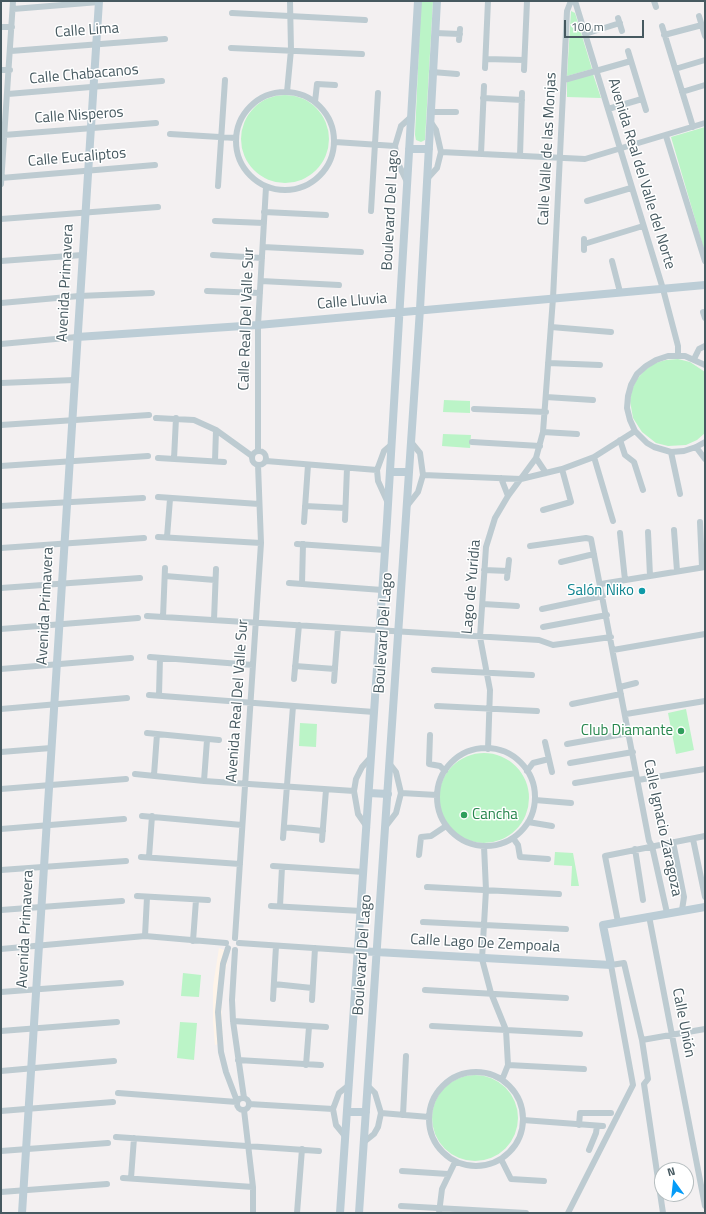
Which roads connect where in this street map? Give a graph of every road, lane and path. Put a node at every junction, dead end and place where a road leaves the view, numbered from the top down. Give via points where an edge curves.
1 (13, 1) edge
2 (99, 1) edge
3 (290, 1) edge
4 (418, 1) edge
5 (436, 1) edge
6 (488, 1) edge
7 (527, 1) edge
8 (571, 1) edge
9 (575, 1) edge
10 (13, 9) junction
11 (232, 13) dead end
12 (291, 16) junction
13 (699, 16) dead end
14 (365, 20) dead end
15 (702, 25) junction
16 (662, 26) dead end
17 (1, 27) edge
18 (12, 27) junction
19 (622, 31) dead end
20 (435, 33) junction
21 (460, 34) dead end
22 (585, 34) junction
23 (664, 35) junction
24 (705, 36) edge
25 (165, 39) dead end
26 (95, 43) junction
27 (231, 48) dead end
28 (291, 50) junction
29 (11, 51) junction
30 (628, 52) dead end
31 (362, 54) dead end
32 (486, 59) junction
33 (524, 60) junction
34 (705, 60) edge
35 (631, 61) junction
36 (486, 68) dead end
37 (675, 69) junction
38 (1, 70) edge
39 (10, 70) junction
40 (524, 70) dead end
41 (596, 71) junction
42 (432, 72) junction
43 (457, 74) dead end
44 (225, 80) dead end
45 (564, 80) junction
46 (162, 81) dead end
47 (335, 85) dead end
48 (705, 85) edge
49 (484, 86) dead end
50 (92, 87) junction
51 (287, 92) junction
52 (378, 92) dead end
53 (682, 92) junction
54 (522, 93) dead end
55 (8, 94) junction
56 (483, 98) junction
57 (642, 99) junction
58 (522, 100) junction
59 (315, 102) junction
60 (608, 109) junction
61 (646, 110) dead end
62 (430, 112) junction
63 (456, 112) dead end
64 (4, 114) edge
65 (410, 117) junction
66 (430, 121) junction
67 (705, 123) edge
68 (156, 124) dead end
69 (693, 127) junction
70 (89, 128) junction
71 (170, 134) dead end
72 (4, 135) junction
73 (666, 136) junction
74 (222, 137) junction
75 (236, 138) junction
76 (334, 142) junction
77 (376, 145) junction
78 (395, 146) junction
79 (409, 149) junction
80 (429, 150) junction
81 (620, 150) junction
82 (441, 152) junction
83 (481, 154) junction
84 (2, 155) edge
85 (520, 156) junction
86 (560, 158) junction
87 (155, 165) dead end
88 (87, 170) junction
89 (1, 178) edge
90 (427, 180) junction
91 (407, 182) junction
92 (1, 184) edge
93 (218, 186) dead end
94 (266, 187) junction
95 (631, 188) junction
96 (587, 201) dead end
97 (158, 207) dead end
98 (371, 211) dead end
99 (84, 212) junction
100 (264, 212) junction
101 (326, 215) dead end
102 (1, 219) edge
103 (214, 221) dead end
104 (264, 223) junction
105 (643, 226) junction
106 (584, 245) dead end
107 (263, 247) junction
108 (361, 252) dead end
109 (82, 255) junction
110 (213, 255) dead end
111 (262, 258) junction
112 (1, 261) edge
113 (611, 261) dead end
114 (705, 261) edge
115 (261, 281) junction
116 (339, 285) dead end
117 (705, 285) edge
118 (663, 288) junction
119 (207, 290) dead end
120 (152, 292) dead end
121 (620, 292) junction
122 (260, 293) junction
123 (79, 296) junction
124 (554, 298) junction
125 (1, 303) edge
126 (420, 309) junction
127 (399, 311) junction
128 (258, 324) junction
129 (551, 327) junction
130 (611, 332) dead end
131 (77, 337) junction
132 (1, 344) edge
133 (705, 346) edge
134 (678, 355) junction
135 (694, 359) junction
136 (548, 363) junction
137 (600, 365) dead end
138 (705, 365) edge
139 (74, 380) junction
140 (1, 383) edge
141 (546, 397) junction
142 (593, 400) dead end
143 (474, 408) dead end
144 (546, 412) junction
145 (176, 418) junction
146 (71, 421) junction
147 (1, 425) edge
148 (216, 430) junction
149 (635, 430) junction
150 (543, 432) junction
151 (577, 434) dead end
152 (620, 440) junction
153 (411, 442) junction
154 (472, 442) dead end
155 (705, 442) edge
156 (391, 445) junction
157 (540, 446) junction
158 (696, 447) junction
159 (258, 451) junction
160 (671, 452) junction
161 (148, 456) dead end
162 (252, 456) junction
163 (594, 457) junction
164 (158, 458) dead end
165 (536, 458) junction
166 (174, 459) junction
167 (705, 459) edge
168 (215, 461) junction
169 (266, 461) junction
170 (70, 462) junction
171 (224, 462) dead end
172 (258, 465) junction
173 (308, 465) junction
174 (1, 466) edge
175 (347, 468) junction
176 (562, 468) junction
177 (377, 470) junction
178 (390, 472) junction
179 (409, 472) junction
180 (546, 473) junction
181 (424, 474) junction
182 (500, 478) junction
183 (521, 479) junction
184 (643, 490) dead end
185 (680, 494) dead end
186 (508, 496) junction
187 (158, 497) dead end
188 (143, 498) dead end
189 (170, 499) junction
190 (67, 502) junction
191 (388, 503) junction
192 (259, 504) junction
193 (1, 506) edge
194 (305, 506) junction
195 (407, 506) junction
196 (345, 508) junction
197 (543, 510) dead end
198 (345, 520) dead end
199 (613, 521) dead end
200 (304, 522) dead end
201 (700, 522) dead end
202 (674, 530) dead end
203 (648, 532) dead end
204 (620, 533) dead end
205 (158, 537) dead end
206 (167, 537) junction
207 (144, 538) dead end
208 (63, 543) junction
209 (260, 543) junction
210 (530, 546) dead end
211 (1, 548) edge
212 (385, 550) junction
213 (594, 554) junction
214 (509, 560) dead end
215 (561, 562) dead end
216 (704, 567) edge
217 (165, 568) dead end
218 (216, 570) dead end
219 (484, 570) junction
220 (677, 571) junction
221 (165, 576) junction
222 (650, 576) junction
223 (140, 578) dead end
224 (215, 580) junction
225 (625, 580) junction
226 (61, 583) junction
227 (290, 583) dead end
228 (302, 584) junction
229 (601, 584) junction
230 (1, 588) edge
231 (382, 590) junction
232 (603, 596) junction
233 (483, 604) junction
234 (517, 606) dead end
235 (542, 609) dead end
236 (607, 615) junction
237 (147, 616) dead end
238 (163, 617) junction
239 (138, 618) dead end
240 (214, 620) junction
241 (255, 622) junction
242 (60, 623) junction
243 (299, 625) junction
244 (543, 627) dead end
245 (338, 628) junction
246 (1, 629) edge
247 (379, 631) junction
248 (398, 632) junction
249 (705, 634) edge
250 (480, 637) junction
251 (611, 637) junction
252 (613, 650) junction
253 (150, 657) dead end
254 (131, 658) dead end
255 (160, 658) junction
256 (58, 664) junction
257 (253, 664) junction
258 (295, 666) junction
259 (1, 669) edge
260 (335, 669) junction
261 (434, 670) dead end
262 (487, 672) junction
263 (532, 675) dead end
264 (294, 679) dead end
265 (334, 681) dead end
266 (636, 683) dead end
267 (620, 687) junction
268 (621, 694) junction
269 (149, 695) dead end
270 (159, 695) junction
271 (127, 698) dead end
272 (705, 701) edge
273 (250, 703) junction
274 (572, 704) dead end
275 (54, 705) junction
276 (294, 706) junction
277 (437, 706) dead end
278 (490, 708) junction
279 (1, 709) edge
280 (537, 711) dead end
281 (374, 712) junction
282 (626, 714) junction
283 (147, 733) dead end
284 (629, 733) junction
285 (157, 734) junction
286 (430, 735) dead end
287 (207, 740) junction
288 (219, 740) dead end
289 (545, 742) dead end
290 (567, 744) dead end
291 (51, 748) junction
292 (488, 749) junction
293 (1, 752) edge
294 (633, 752) junction
295 (371, 757) junction
296 (549, 758) junction
297 (389, 762) junction
298 (570, 763) dead end
299 (705, 769) edge
300 (445, 771) junction
301 (527, 771) junction
302 (552, 772) dead end
303 (636, 773) junction
304 (135, 774) dead end
305 (154, 776) junction
306 (126, 779) dead end
307 (638, 780) junction
308 (204, 781) junction
309 (575, 783) dead end
310 (246, 784) junction
311 (48, 785) junction
312 (287, 787) junction
313 (1, 789) edge
314 (326, 790) junction
315 (354, 791) junction
316 (369, 793) junction
317 (402, 793) junction
318 (388, 794) junction
319 (437, 795) junction
320 (535, 800) junction
321 (571, 803) dead end
322 (142, 816) dead end
323 (152, 816) junction
324 (124, 820) dead end
325 (528, 822) junction
326 (242, 825) junction
327 (45, 826) junction
328 (386, 826) junction
329 (446, 826) junction
330 (552, 826) dead end
331 (284, 827) junction
332 (367, 827) junction
333 (1, 829) edge
334 (323, 831) junction
335 (705, 836) edge
336 (283, 838) dead end
337 (512, 838) junction
338 (693, 839) junction
339 (322, 840) dead end
340 (673, 842) junction
341 (484, 846) junction
342 (652, 846) junction
343 (634, 850) junction
344 (419, 856) dead end
345 (141, 857) dead end
346 (149, 858) junction
347 (548, 859) dead end
348 (126, 861) dead end
349 (240, 864) junction
350 (273, 866) dead end
351 (43, 867) junction
352 (282, 867) junction
353 (1, 870) edge
354 (364, 872) junction
355 (427, 887) dead end
356 (486, 890) junction
357 (559, 894) dead end
358 (137, 896) dead end
359 (147, 897) junction
360 (705, 897) edge
361 (196, 900) junction
362 (208, 900) dead end
363 (643, 900) dead end
364 (122, 901) dead end
365 (271, 906) dead end
366 (280, 906) junction
367 (41, 907) junction
368 (705, 907) edge
369 (1, 910) edge
370 (682, 910) junction
371 (361, 911) junction
372 (667, 913) junction
373 (649, 916) junction
374 (423, 922) dead end
375 (618, 922) junction
376 (484, 925) junction
377 (566, 929) dead end
378 (145, 936) junction
379 (193, 941) junction
380 (237, 941) junction
381 (39, 945) junction
382 (227, 946) junction
383 (276, 946) junction
384 (1, 948) edge
385 (315, 948) junction
386 (235, 950) junction
387 (358, 951) junction
388 (377, 952) junction
389 (482, 959) junction
390 (611, 965) junction
391 (121, 983) dead end
392 (274, 984) junction
393 (312, 988) junction
394 (36, 989) junction
395 (425, 990) dead end
396 (1, 992) edge
397 (491, 993) junction
398 (566, 998) dead end
399 (273, 999) dead end
400 (312, 1000) dead end
401 (233, 1020) junction
402 (117, 1022) dead end
403 (432, 1026) dead end
404 (309, 1027) junction
405 (326, 1027) dead end
406 (34, 1029) junction
407 (506, 1030) junction
408 (705, 1030) edge
409 (1, 1031) edge
410 (580, 1034) dead end
411 (671, 1034) junction
412 (642, 1040) junction
413 (406, 1056) dead end
414 (238, 1060) junction
415 (114, 1061) dead end
416 (508, 1064) junction
417 (306, 1065) junction
418 (321, 1065) dead end
419 (31, 1068) junction
420 (584, 1069) dead end
421 (1, 1071) edge
422 (502, 1080) junction
423 (644, 1084) junction
424 (349, 1085) junction
425 (633, 1085) junction
426 (368, 1086) junction
427 (118, 1094) dead end
428 (244, 1098) junction
429 (237, 1101) junction
430 (113, 1102) dead end
431 (249, 1104) junction
432 (333, 1109) junction
433 (28, 1110) junction
434 (244, 1110) junction
435 (1, 1112) edge
436 (347, 1112) junction
437 (366, 1112) junction
438 (381, 1113) junction
439 (611, 1113) dead end
440 (403, 1115) junction
441 (429, 1117) junction
442 (523, 1120) junction
443 (579, 1125) junction
444 (345, 1136) junction
445 (116, 1137) dead end
446 (134, 1138) junction
447 (364, 1142) junction
448 (108, 1143) dead end
449 (248, 1146) junction
450 (26, 1149) junction
451 (302, 1150) junction
452 (589, 1150) dead end
453 (1, 1151) edge
454 (319, 1151) dead end
455 (501, 1160) junction
456 (455, 1162) junction
457 (402, 1171) dead end
458 (448, 1174) junction
459 (123, 1178) dead end
460 (131, 1178) junction
461 (544, 1181) dead end
462 (107, 1184) dead end
463 (253, 1187) junction
464 (23, 1190) junction
465 (1, 1192) edge
466 (402, 1206) dead end
467 (705, 1206) edge
468 (439, 1211) edge
469 (22, 1213) edge
470 (254, 1213) edge
471 (297, 1213) edge
472 (340, 1213) edge
473 (359, 1213) edge
474 (526, 1213) edge
475 (568, 1213) edge
476 (663, 1213) edge

1 - 10 street
2 - 10 street
2 - 26 street, Avenida Primavera
3 - 12 street
4 - 65 street, Boulevard Del Lago
5 - 20 street, Boulevard Del Lago
6 - 32 street
7 - 33 street
8 - 45 street, Calle Valle de las Monjas via 567,11
9 - 22 street, Avenida Real del Valle del Norte
10 - 18 street
11 - 12 street
12 - 14 street
12 - 28 street
13 - 15 street
15 - 23 street
15 - 24 street
16 - 23 street
17 - 18 street
18 - 29 street
19 - 22 street via 619,20
20 - 21 street
20 - 42 street, Boulevard Del Lago
22 - 41 street, Avenida Real del Valle del Norte
23 - 37 street
25 - 26 street, Calle Lima
26 - 29 street, Calle Lima
26 - 50 street, Avenida Primavera
27 - 28 street
28 - 31 street
28 - 51 street
29 - 39 street
30 - 35 street
32 - 33 street
32 - 36 street
33 - 40 street
34 - 37 street
35 - 41 street
35 - 57 street
37 - 53 street
38 - 39 street
39 - 55 street
41 - 45 street
41 - 60 street, Avenida Real del Valle del Norte
42 - 43 street
42 - 62 street, Boulevard Del Lago
44 - 74 street
45 - 86 street, Calle Valle de las Monjas
46 - 50 street, Calle Chabacanos
47 - 59 street via 317,84
48 - 53 street
49 - 56 street
50 - 55 street, Calle Chabacanos
50 - 70 street, Avenida Primavera
51 - 59 street via 302,95
51 - 75 street via 269,96 252,105 244,114
52 - 77 street
53 - 69 street
54 - 58 street
55 - 64 street
56 - 58 street
56 - 83 street
57 - 60 street
57 - 61 street
58 - 85 street
59 - 76 street via 326,113 332,127
60 - 81 street, Avenida Real del Valle del Norte
62 - 63 street
62 - 66 street, Boulevard Del Lago
64 - 72 street
65 - 78 street via 401,126
65 - 79 street, Boulevard Del Lago
66 - 80 street, Boulevard Del Lago
66 - 82 street via 436,130
67 - 69 street
68 - 70 street, Calle Nisperos
69 - 73 street
70 - 72 street, Calle Nisperos
70 - 88 street, Avenida Primavera
71 - 74 street
72 - 84 street
73 - 81 street
73 - 114 street
74 - 75 street
74 - 93 street
75 - 94 street via 243,167 257,182
76 - 77 street
76 - 94 street via 333,154 328,165 312,182 302,188 290,190
77 - 78 street
77 - 98 street
78 - 91 street via 396,161
79 - 80 street
79 - 91 street, Boulevard Del Lago
80 - 90 street, Boulevard Del Lago
81 - 86 street via 585,159
81 - 95 street, Avenida Real del Valle del Norte
82 - 83 street
82 - 90 street via 437,168
83 - 85 street
84 - 89 street
85 - 86 street
86 - 124 street, Calle Valle de las Monjas
87 - 88 street, Calle Eucaliptos
88 - 89 street, Calle Eucaliptos
88 - 99 street, Avenida Primavera
89 - 92 street
90 - 126 street, Boulevard Del Lago
91 - 127 street, Boulevard Del Lago
94 - 100 street, Calle Real Del Valle Sur
95 - 96 street
95 - 105 street, Avenida Real del Valle del Norte
97 - 99 street
99 - 102 street
99 - 109 street, Avenida Primavera
100 - 101 street
100 - 104 street, Calle Real Del Valle Sur
103 - 104 street
104 - 107 street, Calle Real Del Valle Sur
105 - 106 street
105 - 118 street, Avenida Real del Valle del Norte
107 - 108 street
107 - 111 street, Calle Real Del Valle Sur
109 - 112 street
109 - 123 street, Avenida Primavera
110 - 111 street
111 - 115 street, Calle Real Del Valle Sur
113 - 121 street
115 - 116 street
115 - 122 street, Calle Real Del Valle Sur
117 - 118 street, Calle Lluvia
118 - 121 street, Calle Lluvia
118 - 134 street, Avenida Real del Valle del Norte
119 - 122 street
120 - 123 street
121 - 124 street, Calle Lluvia
122 - 128 street, Calle Real Del Valle Sur
123 - 125 street
123 - 131 street, Avenida Primavera
124 - 126 street, Calle Lluvia
124 - 129 street, Lago de Yuridia
126 - 127 street, Calle Lluvia
126 - 153 street, Boulevard Del Lago
127 - 128 street, Calle Lluvia
127 - 156 street, Boulevard Del Lago
128 - 131 street, Calle Lluvia
128 - 159 street, Calle Real Del Valle Sur
129 - 130 street
129 - 136 street, Lago de Yuridia
131 - 132 street, Calle Lluvia
131 - 139 street, Avenida Primavera
133 - 135 street via 699,349
134 - 135 street
134 - 149 street via 656,360 637,374 631,385 627,408
135 - 138 street
136 - 137 street
136 - 141 street, Lago de Yuridia
139 - 140 street
139 - 146 street, Avenida Primavera
141 - 142 street
141 - 144 street, Lago de Yuridia
143 - 144 street
144 - 150 street, Lago de Yuridia
145 - 146 street via 152,416
145 - 148 street via 194,420
145 - 166 street
146 - 147 street
146 - 170 street, Avenida Primavera
148 - 162 street
148 - 168 street
149 - 152 street
149 - 160 street via 651,445
150 - 151 street
150 - 157 street, Lago de Yuridia
152 - 163 street
152 - 184 street via 625,455 634,462
153 - 179 street, Boulevard Del Lago
153 - 181 street via 420,453
154 - 157 street
155 - 158 street
156 - 177 street via 384,451
156 - 178 street, Boulevard Del Lago
157 - 165 street, Lago de Yuridia
158 - 160 street
158 - 167 street
159 - 162 street
159 - 169 street via 264,454
160 - 185 street
161 - 170 street
162 - 172 street via 253,462
163 - 176 street
163 - 199 street
164 - 166 street
165 - 180 street
165 - 183 street, Lago de Yuridia
166 - 168 street
168 - 171 street
169 - 172 street
169 - 173 street
170 - 174 street
170 - 190 street, Avenida Primavera
172 - 192 street, Avenida Real Del Valle Sur
173 - 175 street
173 - 194 street
175 - 177 street
175 - 196 street
176 - 180 street
176 - 197 street via 572,500
177 - 191 street, Boulevard Del Lago via 378,481
178 - 179 street
178 - 191 street, Boulevard Del Lago
179 - 195 street, Boulevard Del Lago
180 - 183 street
181 - 182 street
181 - 195 street via 418,492
182 - 183 street
182 - 186 street
183 - 186 street, Lago de Yuridia
186 - 219 street, Lago de Yuridia via 490,532
187 - 189 street
188 - 190 street
189 - 192 street
189 - 206 street
190 - 193 street
190 - 208 street, Avenida Primavera
191 - 212 street, Boulevard Del Lago
192 - 209 street, Avenida Real Del Valle Sur
194 - 196 street
194 - 200 street
195 - 248 street, Boulevard Del Lago
196 - 198 street
201 - 216 street
202 - 220 street
203 - 222 street
204 - 225 street
205 - 206 street
206 - 209 street
207 - 208 street
208 - 211 street
208 - 226 street, Avenida Primavera
209 - 241 street, Avenida Real Del Valle Sur
210 - 213 street, Calle Ignacio Zaragoza via 589,538
212 - 228 street via 300,544
212 - 231 street, Boulevard Del Lago
213 - 215 street
213 - 229 street, Calle Ignacio Zaragoza
214 - 219 street via 508,574
216 - 220 street
217 - 221 street
218 - 224 street
219 - 233 street, Lago de Yuridia
220 - 222 street
221 - 224 street
221 - 238 street
222 - 225 street
223 - 226 street
224 - 240 street
225 - 229 street
226 - 230 street
226 - 242 street, Avenida Primavera
227 - 228 street
228 - 231 street
229 - 232 street, Calle Ignacio Zaragoza
231 - 247 street, Boulevard Del Lago
232 - 235 street
232 - 236 street, Calle Ignacio Zaragoza
233 - 234 street
233 - 250 street, Lago de Yuridia
236 - 244 street
236 - 251 street, Calle Ignacio Zaragoza
237 - 238 street
238 - 240 street
239 - 242 street
240 - 241 street
241 - 243 street
241 - 257 street, Avenida Real Del Valle Sur
242 - 246 street
242 - 256 street, Avenida Primavera
243 - 245 street
243 - 258 street
245 - 247 street
245 - 260 street
247 - 248 street
247 - 281 street, Boulevard Del Lago
248 - 250 street
248 - 297 street, Boulevard Del Lago
249 - 252 street
250 - 251 street via 539,640 553,645
250 - 262 street, Lago de Yuridia
251 - 252 street, Calle Ignacio Zaragoza
252 - 267 street, Calle Ignacio Zaragoza
253 - 255 street
254 - 256 street
255 - 257 street
255 - 270 street
256 - 259 street
256 - 275 street, Avenida Primavera
257 - 273 street, Avenida Real Del Valle Sur
258 - 260 street
258 - 264 street
260 - 265 street
261 - 262 street
262 - 263 street
262 - 278 street, Lago de Yuridia
266 - 267 street
267 - 268 street, Calle Ignacio Zaragoza
268 - 274 street
268 - 282 street, Calle Ignacio Zaragoza
269 - 270 street
270 - 273 street
271 - 275 street
272 - 282 street
273 - 276 street
273 - 310 street, Avenida Real Del Valle Sur
275 - 279 street
275 - 291 street, Avenida Primavera
276 - 281 street
276 - 312 street
277 - 278 street
278 - 280 street
278 - 292 street, Lago de Yuridia
281 - 295 street, Boulevard Del Lago
282 - 284 street, Calle Ignacio Zaragoza
283 - 285 street
284 - 290 street
284 - 294 street, Calle Ignacio Zaragoza
285 - 287 street
285 - 305 street
286 - 300 street via 429,764 440,766
287 - 288 street
287 - 308 street
289 - 296 street
291 - 293 street
291 - 311 street, Avenida Primavera
292 - 300 street via 473,751 459,757
292 - 301 street via 510,755
294 - 298 street
294 - 303 street, Calle Ignacio Zaragoza
295 - 315 street via 362,767
295 - 316 street, Boulevard Del Lago
296 - 301 street via 533,763
296 - 302 street
297 - 317 street via 396,772
297 - 318 street, Boulevard Del Lago
299 - 307 street
300 - 319 street
301 - 320 street via 533,785
303 - 307 street, Calle Ignacio Zaragoza
303 - 309 street
304 - 305 street
305 - 308 street
306 - 311 street
307 - 342 street, Calle Ignacio Zaragoza
308 - 310 street
310 - 312 street
310 - 326 street, Avenida Real Del Valle Sur
311 - 313 street
311 - 327 street, Avenida Primavera
312 - 314 street
312 - 331 street
314 - 315 street
314 - 334 street
315 - 332 street via 358,814
316 - 318 street
316 - 332 street, Boulevard Del Lago
317 - 319 street
317 - 328 street, Boulevard Del Lago via 396,813
318 - 328 street, Boulevard Del Lago
319 - 329 street via 439,811
320 - 321 street
320 - 325 street
322 - 323 street
323 - 326 street
323 - 346 street
324 - 327 street
325 - 330 street
325 - 337 street
326 - 349 street, Avenida Real Del Valle Sur
327 - 333 street
327 - 351 street, Avenida Primavera
328 - 388 street, Boulevard Del Lago
329 - 341 street via 463,840
329 - 344 street via 431,836 421,837
331 - 334 street
331 - 336 street
332 - 354 street, Boulevard Del Lago
334 - 339 street
335 - 338 street
337 - 341 street via 499,844
337 - 347 street via 518,845 520,857
338 - 340 street
338 - 360 street
340 - 342 street
340 - 370 street via 684,897
341 - 356 street
342 - 343 street
342 - 372 street, Calle Ignacio Zaragoza
343 - 363 street
343 - 375 street via 605,856
345 - 346 street
346 - 349 street
348 - 351 street
349 - 380 street, Avenida Real Del Valle Sur
350 - 352 street
351 - 353 street
351 - 367 street, Avenida Primavera
352 - 354 street
352 - 366 street
354 - 371 street, Boulevard Del Lago
355 - 356 street
356 - 357 street
356 - 376 street
358 - 359 street
359 - 361 street
359 - 378 street
361 - 362 street
361 - 379 street
364 - 367 street
365 - 366 street
366 - 371 street
367 - 369 street
367 - 381 street, Avenida Primavera
368 - 370 street
370 - 372 street
371 - 387 street, Boulevard Del Lago
372 - 373 street
373 - 375 street
373 - 411 street, Calle Unión
374 - 376 street
375 - 390 street via 602,925
376 - 377 street
376 - 389 street
378 - 379 street
378 - 381 street
379 - 382 street
380 - 382 street via 228,940
380 - 383 street
380 - 386 street
381 - 384 street
381 - 394 street, Avenida Primavera
382 - 386 street
382 - 429 street via 218,1018 221,1052
383 - 385 street
383 - 392 street
385 - 387 street
385 - 393 street
386 - 401 street
387 - 388 street, Calle Lago De Zempoala
387 - 424 street, Boulevard Del Lago
388 - 389 street, Calle Lago De Zempoala
388 - 426 street, Boulevard Del Lago
389 - 390 street, Calle Lago De Zempoala
389 - 397 street
390 - 412 street via 624,963
390 - 425 street
391 - 394 street
392 - 393 street
392 - 399 street
393 - 400 street
394 - 396 street
394 - 406 street, Avenida Primavera
395 - 397 street
397 - 398 street
397 - 407 street
401 - 404 street
401 - 414 street
402 - 406 street
403 - 407 street
404 - 405 street
404 - 417 street
406 - 409 street
406 - 419 street, Avenida Primavera
407 - 410 street
407 - 416 street
408 - 411 street
411 - 412 street
411 - 467 street, Calle Unión
412 - 423 street via 648,1079
413 - 440 street
414 - 417 street
414 - 428 street
415 - 419 street
416 - 420 street
416 - 422 street
417 - 418 street
419 - 421 street
419 - 433 street, Avenida Primavera
422 - 441 street via 479,1072 466,1073 455,1078 444,1084 436,1094
422 - 442 street via 520,1101
423 - 425 street
423 - 476 street
424 - 432 street via 339,1093
424 - 436 street, Boulevard Del Lago
425 - 475 street
426 - 437 street, Boulevard Del Lago
426 - 438 street via 375,1094
427 - 429 street
428 - 429 street
428 - 431 street
429 - 434 street via 239,1109
430 - 433 street
431 - 432 street
431 - 434 street
432 - 444 street via 336,1125
433 - 435 street
433 - 450 street, Avenida Primavera
434 - 449 street
436 - 437 street
436 - 444 street, Boulevard Del Lago
437 - 447 street, Boulevard Del Lago
438 - 440 street
438 - 447 street via 374,1134
439 - 443 street via 580,1114
440 - 441 street
441 - 456 street via 433,1138 442,1152
442 - 443 street
442 - 455 street via 515,1146
443 - 452 street via 600,1126
444 - 472 street, Boulevard Del Lago
445 - 446 street
446 - 449 street
446 - 460 street
447 - 473 street, Boulevard Del Lago
448 - 450 street
449 - 451 street
449 - 463 street
450 - 453 street
450 - 464 street, Avenida Primavera
451 - 454 street
451 - 471 street
455 - 456 street via 478,1166
455 - 461 street via 511,1178
456 - 458 street
457 - 458 street
458 - 468 street via 442,1189
459 - 460 street
460 - 463 street
462 - 464 street
463 - 470 street
464 - 465 street
464 - 469 street, Avenida Primavera
466 - 468 street
468 - 474 street

